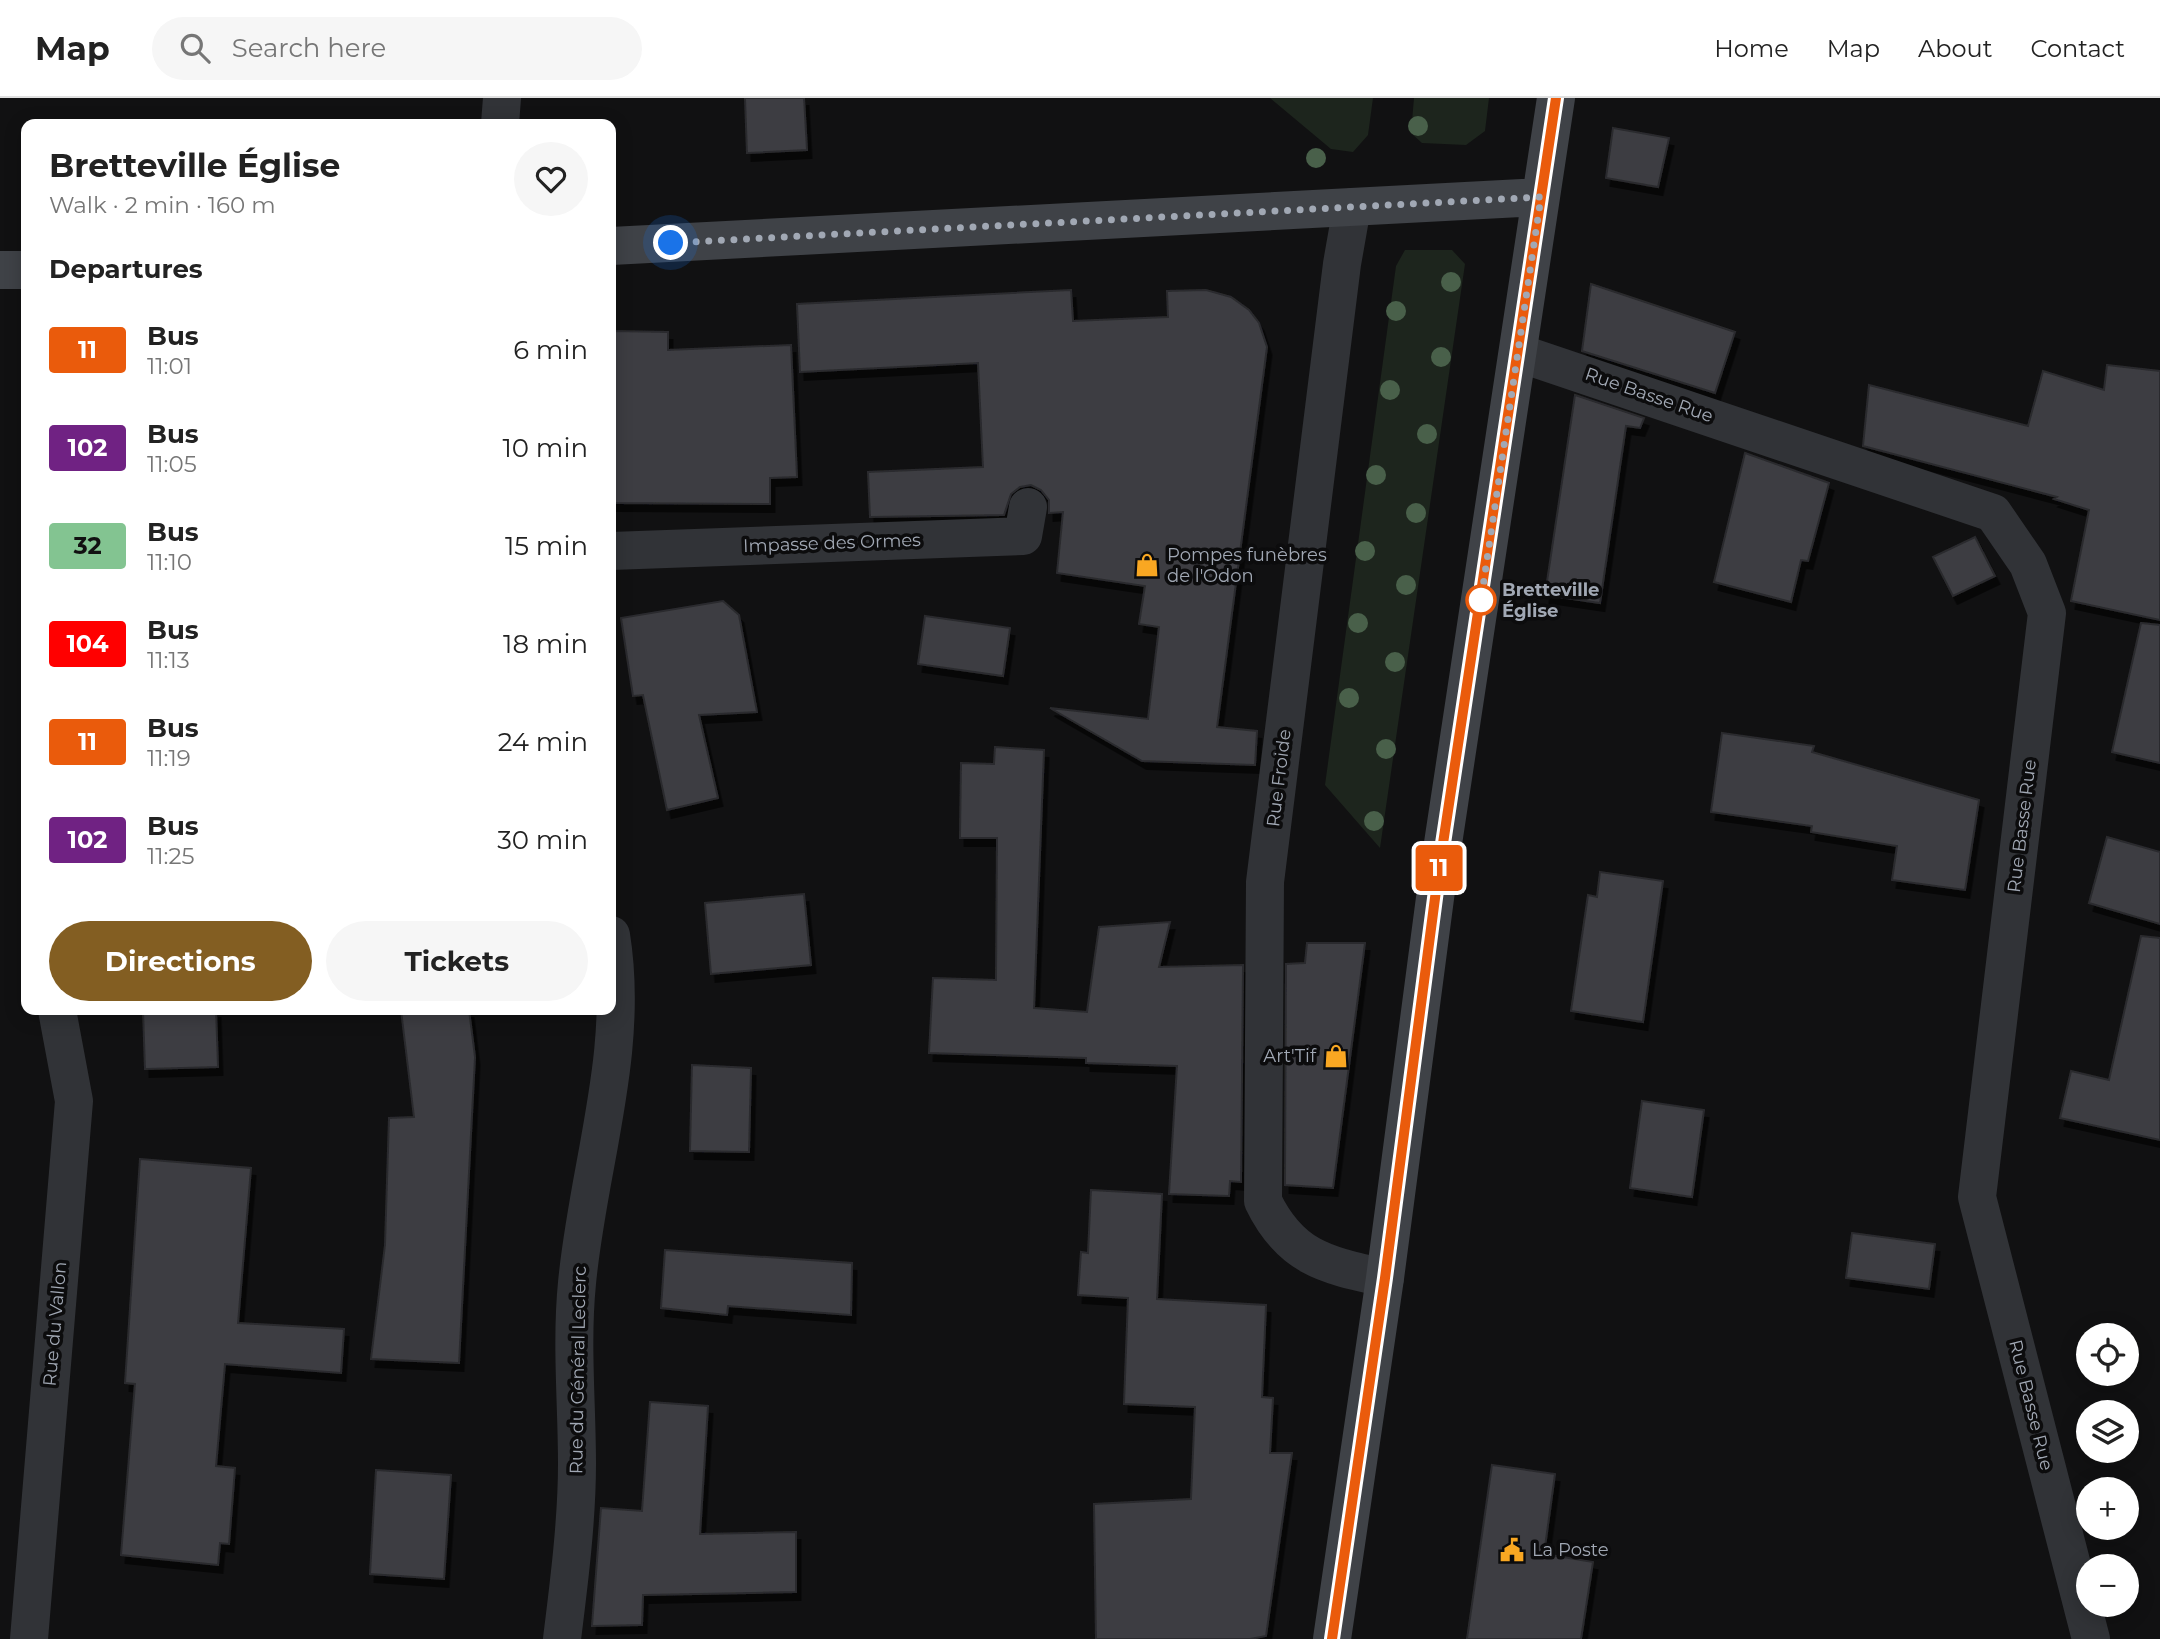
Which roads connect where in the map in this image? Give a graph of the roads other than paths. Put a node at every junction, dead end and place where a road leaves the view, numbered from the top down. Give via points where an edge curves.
1 (502, 98) edge
2 (1556, 98) edge
3 (500, 119) edge
4 (1541, 197) junction
5 (1352, 207) junction
6 (616, 246) edge
7 (0, 270) edge
8 (21, 270) edge
9 (1519, 353) junction
10 (1028, 507) dead end
11 (616, 551) edge
12 (616, 1000) edge
13 (58, 1015) edge
14 (1385, 1278) junction
15 (29, 1639) edge
16 (562, 1639) edge
17 (1332, 1639) edge
18 (2091, 1639) edge

1 - 3 street
2 - 4 main road
4 - 5 main road
4 - 9 main road
5 - 6 main road
5 - 14 street, Rue Froide via 1265,882 1264,1201 1277,1229 1301,1250 1336,1267
7 - 8 main road
9 - 14 main road via 1437,883
9 - 18 street, Rue Basse Rue via 1993,513 2028,565 2047,613 1977,1197
10 - 11 street, Impasse des Ormes via 1023,536
12 - 16 street, Rue du Général Leclerc via 611,1085 577,1284 577,1468
13 - 15 street, Rue du Vallon via 74,1101
14 - 17 main road

